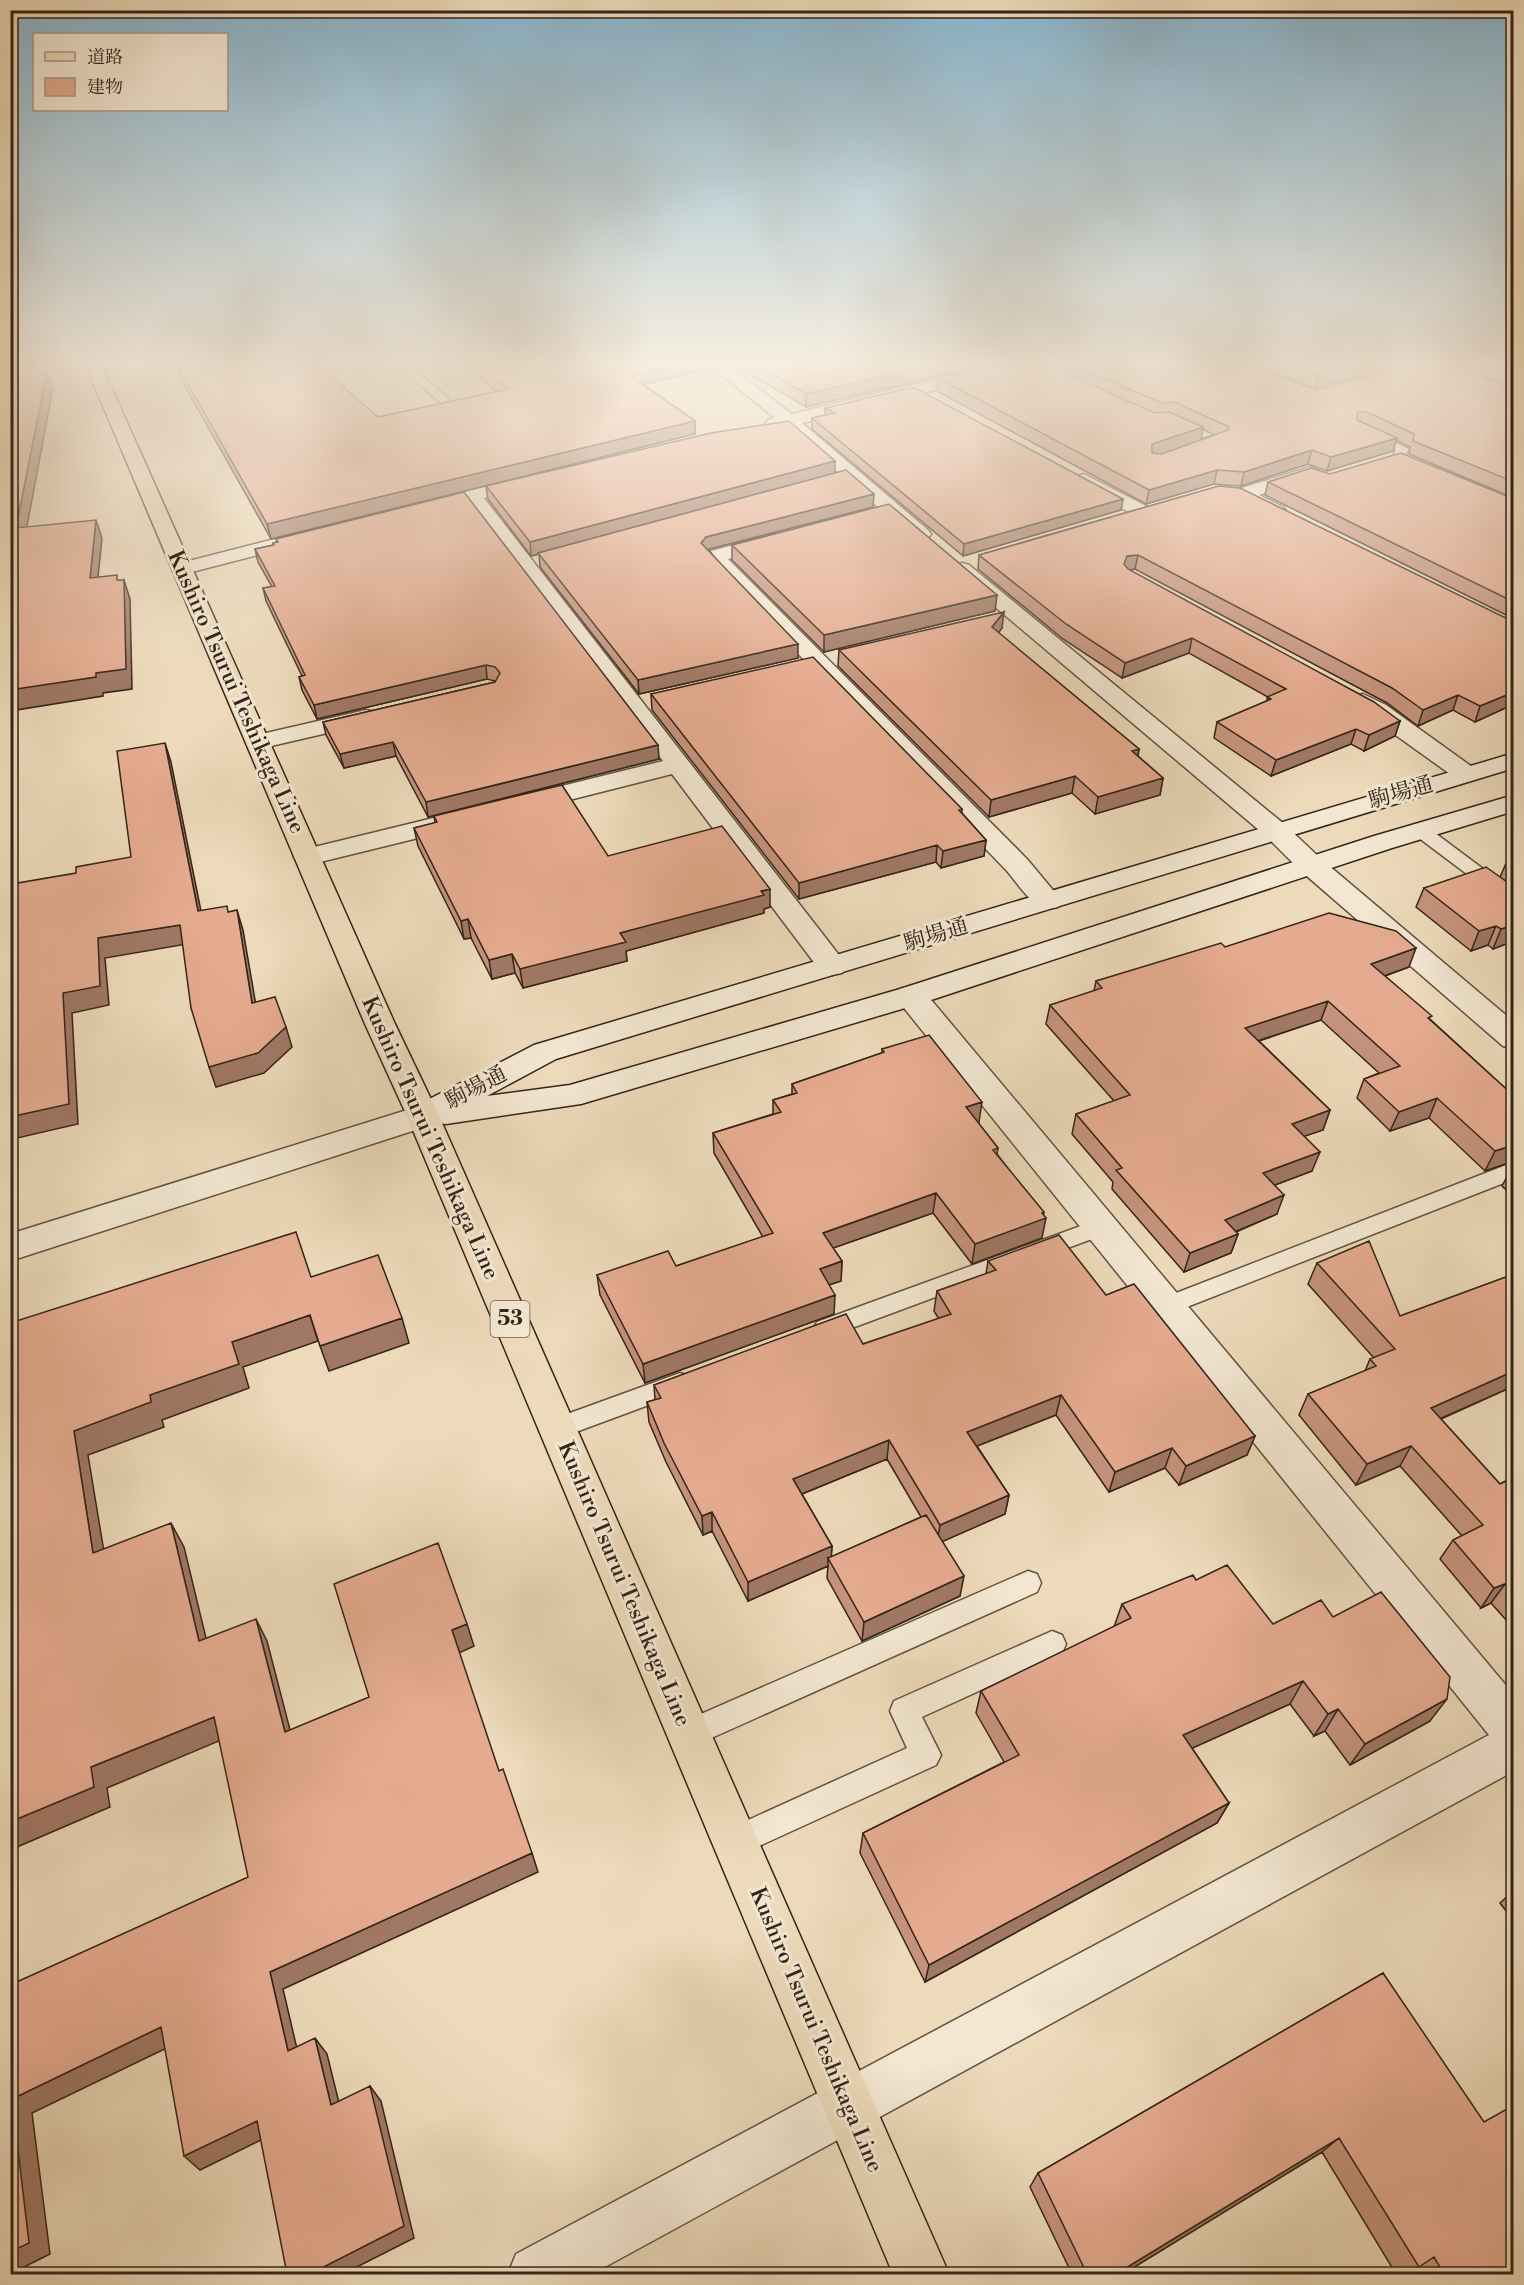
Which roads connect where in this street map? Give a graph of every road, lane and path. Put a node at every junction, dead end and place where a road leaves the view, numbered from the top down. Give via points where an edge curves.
1 (142, 473) edge
2 (842, 473) edge
3 (1070, 473) edge
4 (1307, 473) edge
5 (1310, 473) edge
6 (551, 476) edge
7 (1326, 480) edge
8 (472, 495) junction
9 (1163, 506) edge
10 (403, 512) edge
11 (1143, 512) junction
12 (1121, 518) edge
13 (1295, 521) edge
14 (311, 536) edge
15 (792, 536) edge
16 (184, 568) junction
17 (828, 658) junction
18 (794, 666) edge
19 (1348, 693) edge
20 (384, 712) edge
21 (258, 742) junction
22 (1514, 760) edge
23 (679, 765) junction
24 (1466, 774) junction
25 (1514, 803) edge
26 (1275, 830) junction
27 (1421, 831) junction
28 (308, 857) junction
29 (1311, 865) junction
30 (1048, 901) junction
31 (1514, 901) edge
32 (832, 966) junction
33 (911, 996) junction
34 (1514, 1039) edge
35 (423, 1116) junction
36 (1514, 1170) edge
37 (1100, 1227) junction
38 (10, 1248) edge
39 (1166, 1306) junction
40 (801, 1338) edge
41 (701, 1375) edge
42 (557, 1428) junction
43 (1028, 1583) dead end
44 (1052, 1644) dead end
45 (1514, 1730) edge
46 (688, 1734) junction
47 (1514, 1746) edge
48 (735, 1842) junction
49 (849, 2107) junction
50 (536, 2274) edge
51 (921, 2274) edge

1 - 16 main road, Kushiro Tsurui Teshikaga Line / 53
2 - 26 street via 881,513 969,563 1006,617
3 - 11 street
4 - 13 street via 1233,493
5 - 7 street
6 - 8 street
8 - 10 street
8 - 23 street via 644,702
9 - 11 street
11 - 12 street
14 - 16 street
15 - 17 street via 714,556
16 - 21 main road, Kushiro Tsurui Teshikaga Line / 53
17 - 18 street
17 - 30 street
19 - 24 street
20 - 21 street
21 - 28 main road, Kushiro Tsurui Teshikaga Line / 53
22 - 24 street, 駒場通
23 - 28 street
23 - 32 street
24 - 26 street, 駒場通
25 - 27 street, 駒場通
26 - 29 street
26 - 30 street, 駒場通
27 - 29 street, 駒場通
27 - 31 lane
28 - 35 main road, Kushiro Tsurui Teshikaga Line / 53
29 - 33 street, 駒場通
29 - 34 street
30 - 32 street, 駒場通
32 - 35 street, 駒場通 via 545,1052
33 - 35 street, 駒場通 via 570,1096
33 - 37 street
35 - 38 street
35 - 42 main road, Kushiro Tsurui Teshikaga Line / 53
36 - 39 lane
37 - 39 street
37 - 40 lane
39 - 45 street
41 - 42 lane
42 - 46 main road, Kushiro Tsurui Teshikaga Line / 53
43 - 46 lane
44 - 48 lane via 904,1711 926,1755
46 - 48 main road, Kushiro Tsurui Teshikaga Line / 53
47 - 49 street
48 - 49 main road, Kushiro Tsurui Teshikaga Line / 53
49 - 50 street
49 - 51 main road, Kushiro Tsurui Teshikaga Line / 53

